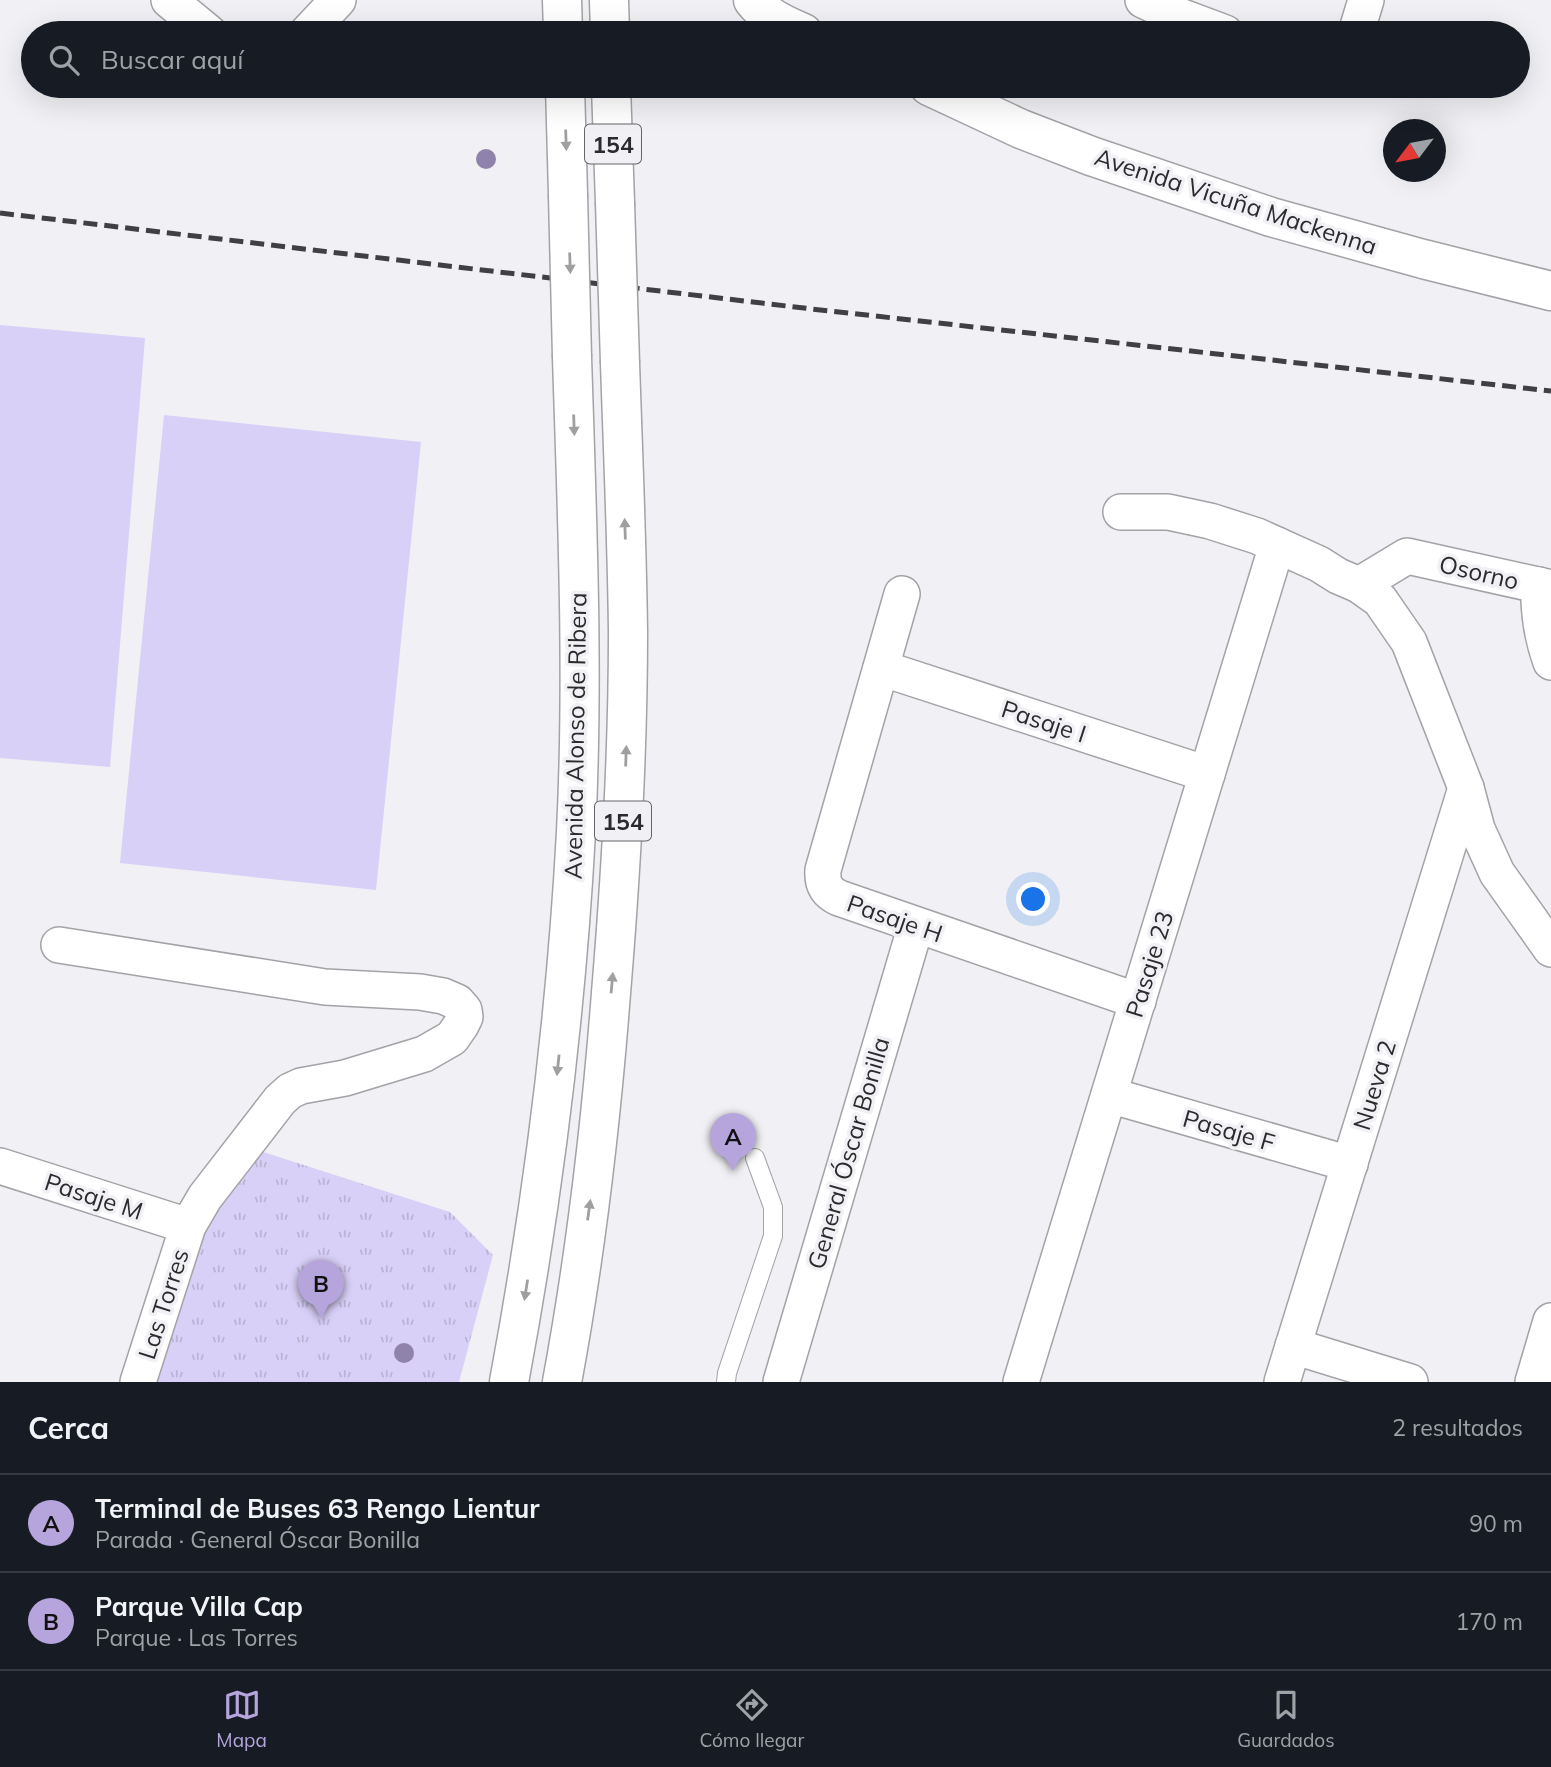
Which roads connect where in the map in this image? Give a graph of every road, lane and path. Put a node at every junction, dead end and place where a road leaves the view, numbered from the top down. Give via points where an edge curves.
1 (169, 0) edge
2 (338, 0) edge
3 (562, 0) edge
4 (609, 0) edge
5 (1143, 0) edge
6 (1366, 0) edge
7 (755, 3) edge
8 (194, 21) edge
9 (318, 21) edge
10 (563, 21) edge
11 (610, 21) edge
12 (776, 21) edge
13 (1193, 21) edge
14 (1360, 21) edge
15 (565, 98) edge
16 (611, 98) edge
17 (955, 98) edge
18 (1551, 291) edge
19 (1121, 512) dead end
20 (1277, 545) junction
21 (1359, 585) junction
22 (1545, 587) edge
23 (902, 594) dead end
24 (1551, 662) edge
25 (881, 668) junction
26 (1207, 774) junction
27 (1466, 788) junction
28 (916, 925) junction
29 (59, 945) dead end
30 (1551, 949) edge
31 (1138, 1001) junction
32 (1109, 1095) junction
33 (755, 1158) dead end
34 (1350, 1164) junction
35 (0, 1166) edge
36 (188, 1226) junction
37 (1551, 1321) edge
38 (1293, 1346) junction
39 (138, 1382) edge
40 (509, 1382) edge
41 (562, 1382) edge
42 (726, 1382) edge
43 (781, 1382) edge
44 (1021, 1382) edge
45 (1282, 1382) edge
46 (1410, 1382) edge
47 (1533, 1382) edge

1 - 8 street
2 - 9 street
3 - 10 main road
4 - 11 main road
5 - 13 street
6 - 14 street
7 - 12 main road
15 -> 40 main road, Avenida Alonso de Ribera / 154, bridge via 580,635 576,816 558,1066
41 -> 16 main road, Avenida Alonso de Ribera / 154, bridge via 596,1152 624,815 628,632
17 - 18 main road, Avenida Vicuña Mackenna via 1091,156 1271,217
19 - 20 street via 1168,512 1210,521
20 - 21 street
20 - 26 street, Pasaje 23
21 - 22 street, Osorno via 1407,556
21 - 27 street via 1380,600 1409,642
22 - 24 street via 1541,625
23 - 25 street, Pasaje H
25 - 26 street, Pasaje I
25 - 28 street, Pasaje H via 823,879 831,895
26 - 31 street, Pasaje 23
27 - 30 street via 1477,829 1497,873
27 - 34 street, Nueva 2
28 - 31 street, Pasaje H
28 - 43 street, General Óscar Bonilla
29 - 36 street, Las Torres via 325,988 420,992 443,996 464,1010 465,1017 452,1038 424,1054 290,1091 205,1197
31 - 32 street, Pasaje 23
32 - 34 street, Pasaje F
32 - 44 street, Pasaje 23
33 - 42 lane via 773,1207 773,1236
34 - 38 street, Nueva 2
35 - 36 street, Pasaje M
36 - 39 street, Las Torres
37 - 47 street
38 - 45 street, Nueva 2
38 - 46 street

